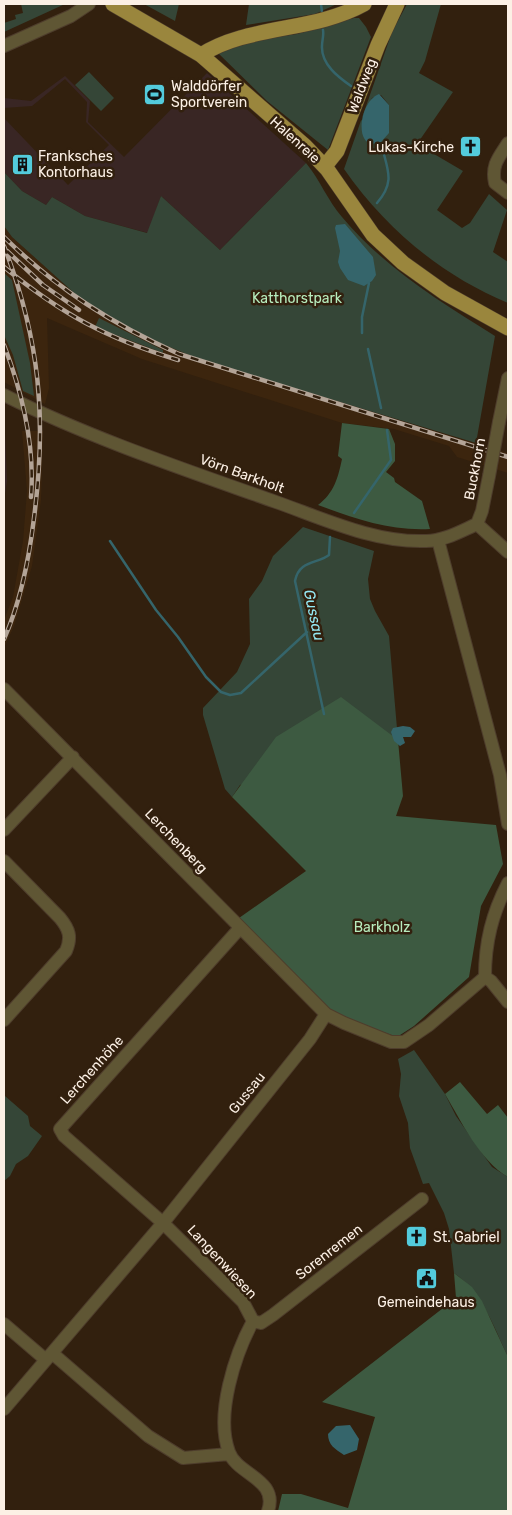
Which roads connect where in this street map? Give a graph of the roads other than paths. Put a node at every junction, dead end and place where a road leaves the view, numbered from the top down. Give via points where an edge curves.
1 (74, 4) edge
2 (89, 4) edge
3 (113, 4) edge
4 (397, 4) edge
5 (362, 5) edge
6 (59, 22) junction
7 (4, 46) edge
8 (201, 55) junction
9 (508, 143) edge
10 (325, 166) junction
11 (508, 193) edge
12 (508, 328) edge
13 (508, 378) edge
14 (4, 395) edge
15 (476, 524) junction
16 (438, 540) junction
17 (508, 552) edge
18 (4, 689) edge
19 (73, 757) junction
20 (508, 824) edge
21 (4, 830) edge
22 (4, 861) edge
23 (508, 883) edge
24 (240, 928) junction
25 (485, 977) junction
26 (508, 1002) edge
27 (326, 1014) junction
28 (4, 1020) edge
29 (422, 1199) dead end
30 (164, 1223) junction
31 (253, 1321) junction
32 (4, 1324) edge
33 (49, 1356) junction
34 (4, 1409) edge
35 (229, 1454) junction
36 (268, 1511) edge

1 - 6 street
2 - 6 street
3 - 8 main road, Halenreie
4 - 10 main road, Waldweg via 337,150
5 - 8 main road via 341,16 239,40
6 - 7 street
8 - 10 main road, Halenreie
9 - 11 street via 493,169 495,183
10 - 12 main road, Halenreie via 362,220 392,253 433,285
13 - 15 street, Buckhorn, bridge via 482,511
14 - 16 street, Vörn Barkholt via 50,417 149,455 352,528 398,540
15 - 16 street, Vörn Barkholt
15 - 17 street
16 - 20 street via 500,775
18 - 19 street, Lerchenberg
19 - 21 street
19 - 24 street, Lerchenberg
22 - 28 street via 60,918 67,927 70,942 66,951
23 - 25 street via 488,928
24 - 27 street, Lerchenberg
24 - 30 street, Lerchenhöhe via 60,1129 64,1136
25 - 26 street
25 - 27 street via 436,1020 404,1042 391,1042
27 - 30 street, Gussau via 310,1039
29 - 31 street, Sorenremen via 273,1315 261,1323
30 - 31 street, Langenwiesen via 243,1302
30 - 33 street, Gussau
31 - 35 street, Langenwiesen via 243,1339 227,1400 224,1425
32 - 33 street
33 - 34 street, Gussau
33 - 35 street via 148,1436 183,1458
35 - 36 street via 269,1491 271,1504

